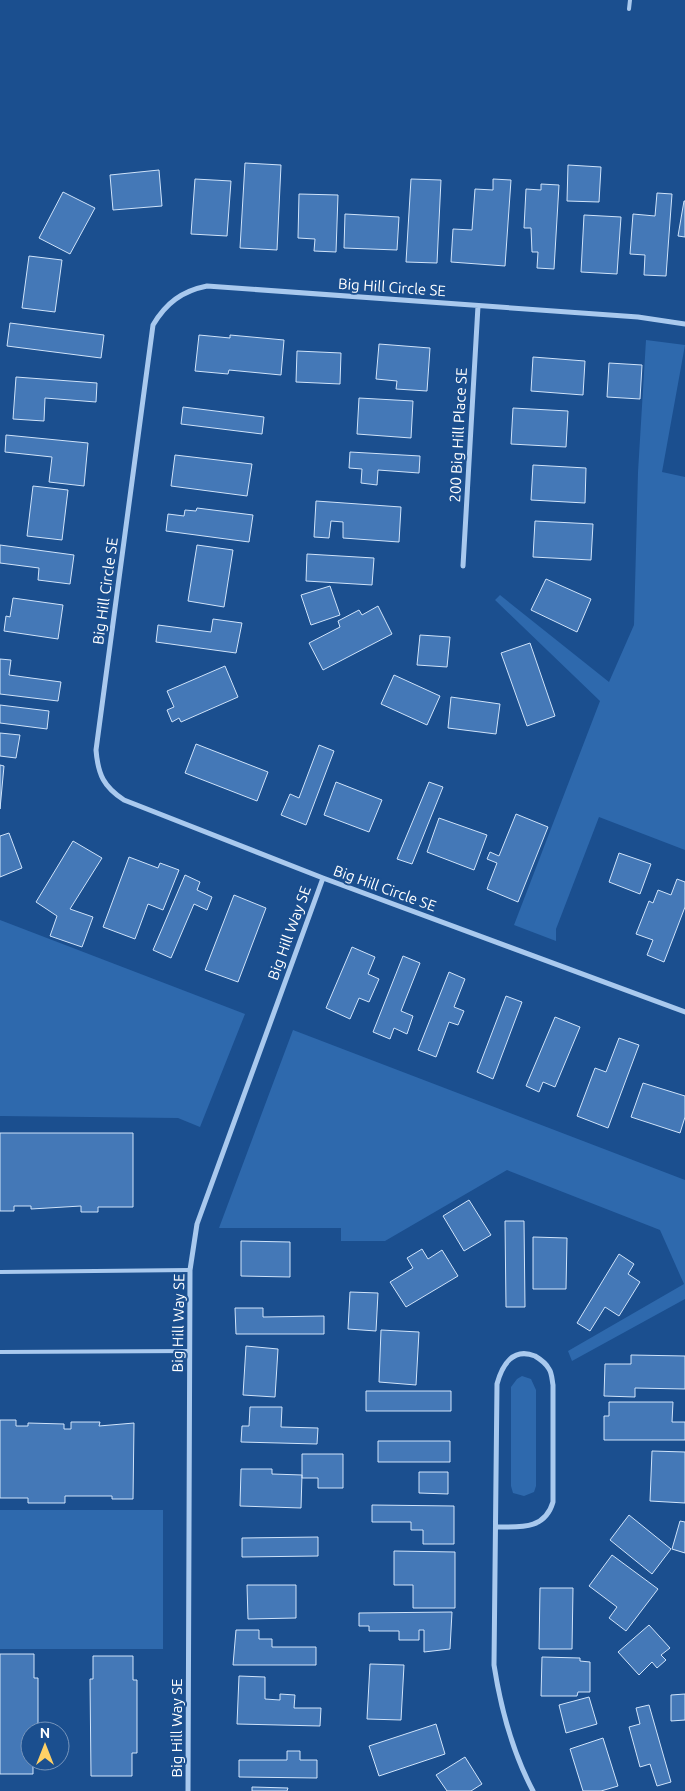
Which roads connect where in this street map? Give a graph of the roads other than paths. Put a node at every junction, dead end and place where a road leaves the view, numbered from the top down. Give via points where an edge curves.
1 (630, 0) edge
2 (629, 9) dead end
3 (478, 306) junction
4 (685, 324) edge
5 (463, 566) dead end
6 (323, 878) junction
7 (685, 1012) edge
8 (190, 1270) junction
9 (0, 1272) edge
10 (190, 1350) junction
11 (0, 1352) edge
12 (496, 1527) junction
13 (188, 1791) edge
14 (534, 1791) edge

1 - 2 lane
3 - 4 street, Big Hill Circle SE via 638,317
3 - 5 street, 200 Big Hill Place SE
3 - 6 street, Big Hill Circle SE via 207,286 190,289 175,298 162,309 153,325 96,750 97,765 110,791 124,800
6 - 7 street, Big Hill Circle SE
6 - 8 street, Big Hill Way SE via 197,1224
8 - 9 lane
8 - 10 street, Big Hill Way SE
10 - 11 lane
10 - 13 street, Big Hill Way SE
12 - 12 street via 526,1528 538,1523 550,1512 553,1502 553,1385 549,1369 541,1359 526,1353 512,1357 501,1367 496,1384
12 - 14 street via 494,1665 501,1709 511,1741

